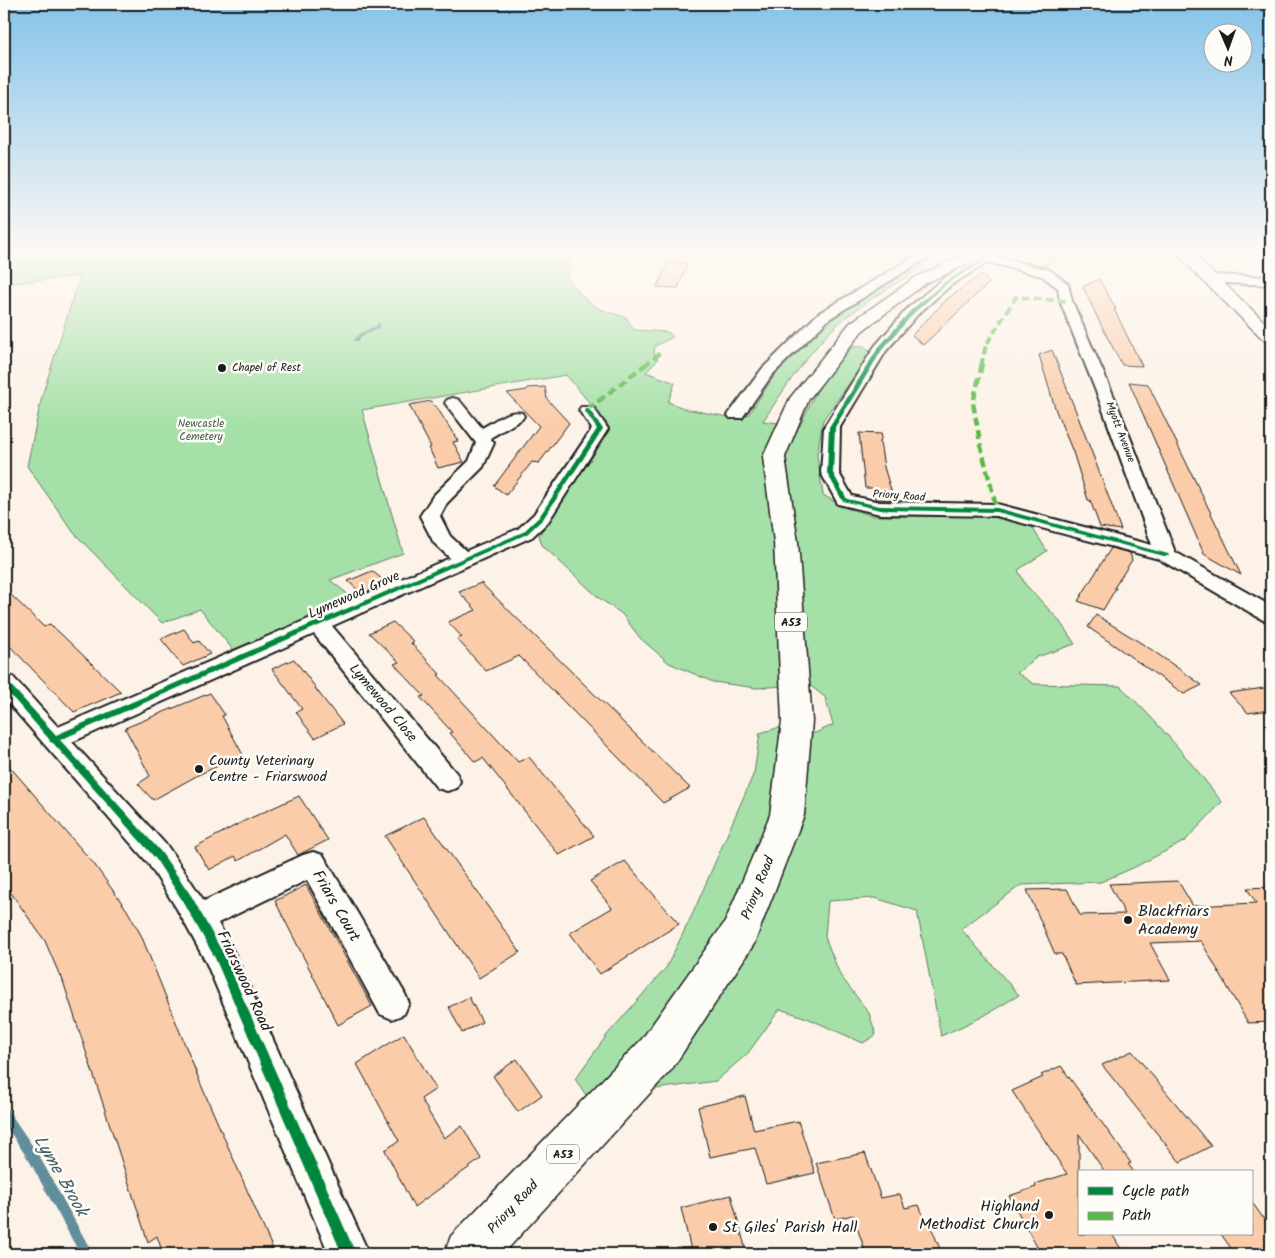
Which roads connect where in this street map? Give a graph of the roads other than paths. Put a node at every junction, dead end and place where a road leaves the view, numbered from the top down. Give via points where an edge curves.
1 (833, 311) edge
2 (879, 311) edge
3 (913, 311) edge
4 (1070, 311) edge
5 (1245, 311) edge
6 (1269, 333) edge
7 (453, 403) dead end
8 (587, 410) dead end
9 (736, 415) dead end
10 (516, 416) dead end
11 (479, 437) junction
12 (1166, 555) junction
13 (464, 560) junction
14 (1271, 615) edge
15 (318, 624) junction
16 (4, 683) edge
17 (53, 740) junction
18 (447, 781) dead end
19 (198, 918) junction
20 (392, 1003) dead end
21 (349, 1254) edge
22 (469, 1254) edge

1 - 9 street via 767,372
2 - 22 main road, Priory Road / A53 via 856,327 800,398 774,457 786,542 797,721 787,815 740,932 657,1054
3 - 12 street, Priory Road via 880,350 832,427 830,473 845,500 880,508 997,510
4 - 12 street, Myott Avenue
5 - 6 main road
7 - 11 street
8 - 13 street, Lymewood Grove via 600,429 541,518 525,533
10 - 11 street
11 - 13 street via 485,443 477,463 440,500 430,516 440,539
12 - 14 street
13 - 15 street, Lymewood Grove
15 - 17 street, Lymewood Grove
15 - 18 street, Lymewood Close
16 - 17 street, Friarswood Road
17 - 19 street, Friarswood Road via 158,855
19 - 20 street, Friars Court via 313,864
19 - 21 street, Friarswood Road via 219,955

